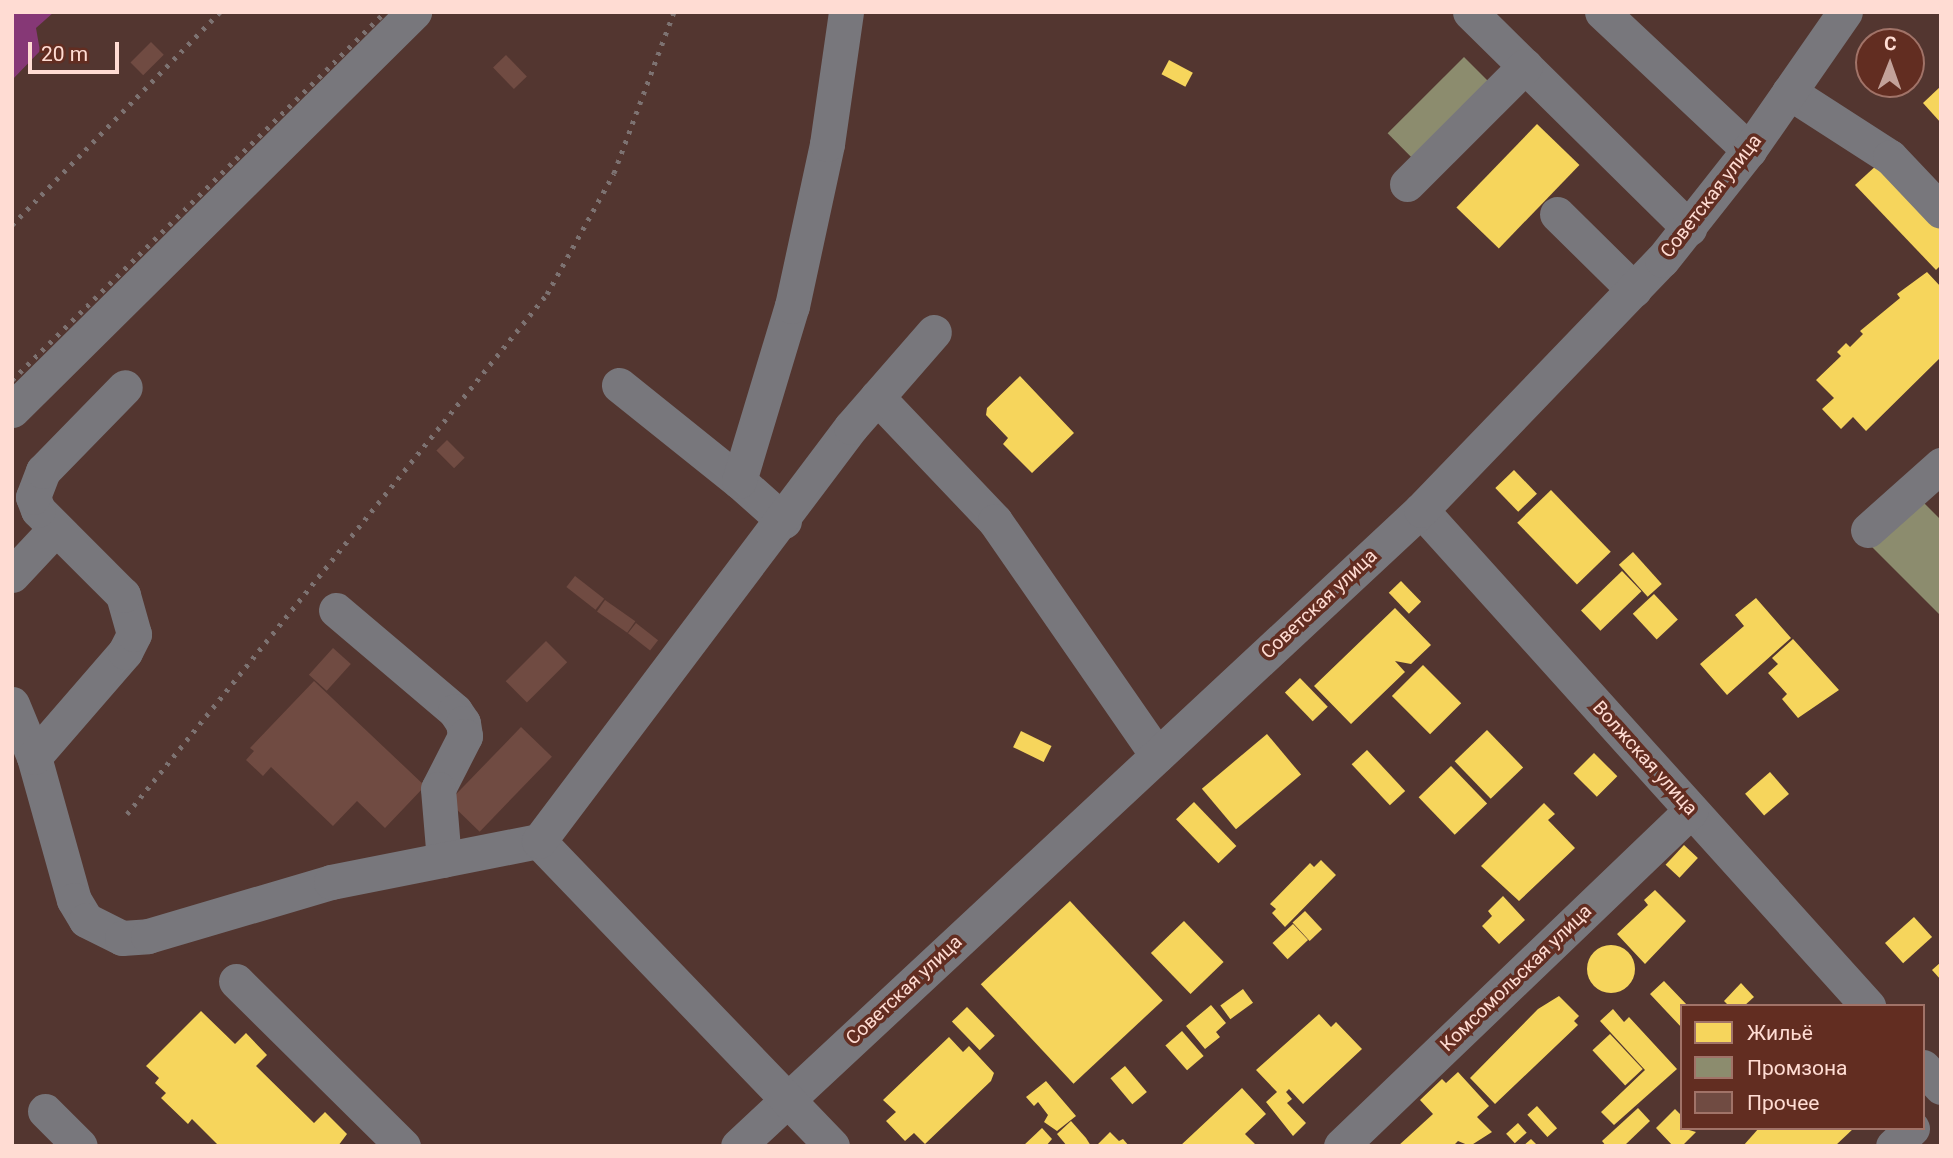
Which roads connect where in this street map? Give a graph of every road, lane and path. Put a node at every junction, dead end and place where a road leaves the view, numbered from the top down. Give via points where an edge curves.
1 (414, 12) edge
2 (846, 12) edge
3 (1471, 12) edge
4 (1602, 12) edge
5 (1845, 12) edge
6 (1525, 66) junction
7 (1789, 92) junction
8 (1749, 150) junction
9 (1407, 184) dead end
10 (1941, 211) edge
11 (1557, 214) dead end
12 (1689, 228) junction
13 (1634, 290) junction
14 (934, 332) dead end
15 (619, 385) dead end
16 (125, 387) dead end
17 (877, 397) junction
18 (12, 410) edge
19 (1941, 465) edge
20 (739, 481) junction
21 (1421, 510) junction
22 (783, 521) junction
23 (56, 527) junction
24 (1868, 530) dead end
25 (12, 575) edge
26 (336, 610) dead end
27 (12, 704) edge
28 (1157, 755) junction
29 (34, 757) junction
30 (1691, 810) junction
31 (539, 841) junction
32 (444, 860) junction
33 (236, 981) dead end
34 (1866, 1004) edge
35 (1925, 1070) edge
36 (1941, 1087) edge
37 (787, 1099) junction
38 (1941, 1102) edge
39 (45, 1111) dead end
40 (1925, 1116) edge
41 (1910, 1130) edge
42 (80, 1146) edge
43 (403, 1146) edge
44 (738, 1146) edge
45 (832, 1146) edge
46 (1341, 1146) edge
47 (1893, 1146) edge

1 - 18 street
2 - 20 street via 827,144 792,306
3 - 6 street
4 - 8 street
5 - 7 street, Советская улица
6 - 9 street
6 - 12 street
7 - 8 street, Советская улица
7 - 10 street via 1890,157
8 - 12 street, Советская улица
11 - 13 street
12 - 13 street, Советская улица
13 - 21 street, Советская улица
14 - 17 street
15 - 20 street
16 - 23 street via 36,483 33,497 38,510
17 - 22 street
17 - 28 street via 995,521
19 - 24 street
20 - 22 street
21 - 28 street, Советская улица
21 - 30 street, Волжская улица
22 - 31 street
23 - 25 street
23 - 29 street via 123,595 134,634 125,652
26 - 32 street via 455,711 463,723 465,736 438,789
27 - 29 street
28 - 37 street, Советская улица
29 - 32 street via 74,900 86,920 122,938 148,936 331,882
30 - 34 street, Волжская улица
30 - 46 street, Комсомольская улица
31 - 32 street
31 - 37 street
33 - 43 street
35 - 36 street
37 - 44 street, Советская улица
37 - 45 street
38 - 40 street
39 - 42 street
41 - 47 street

